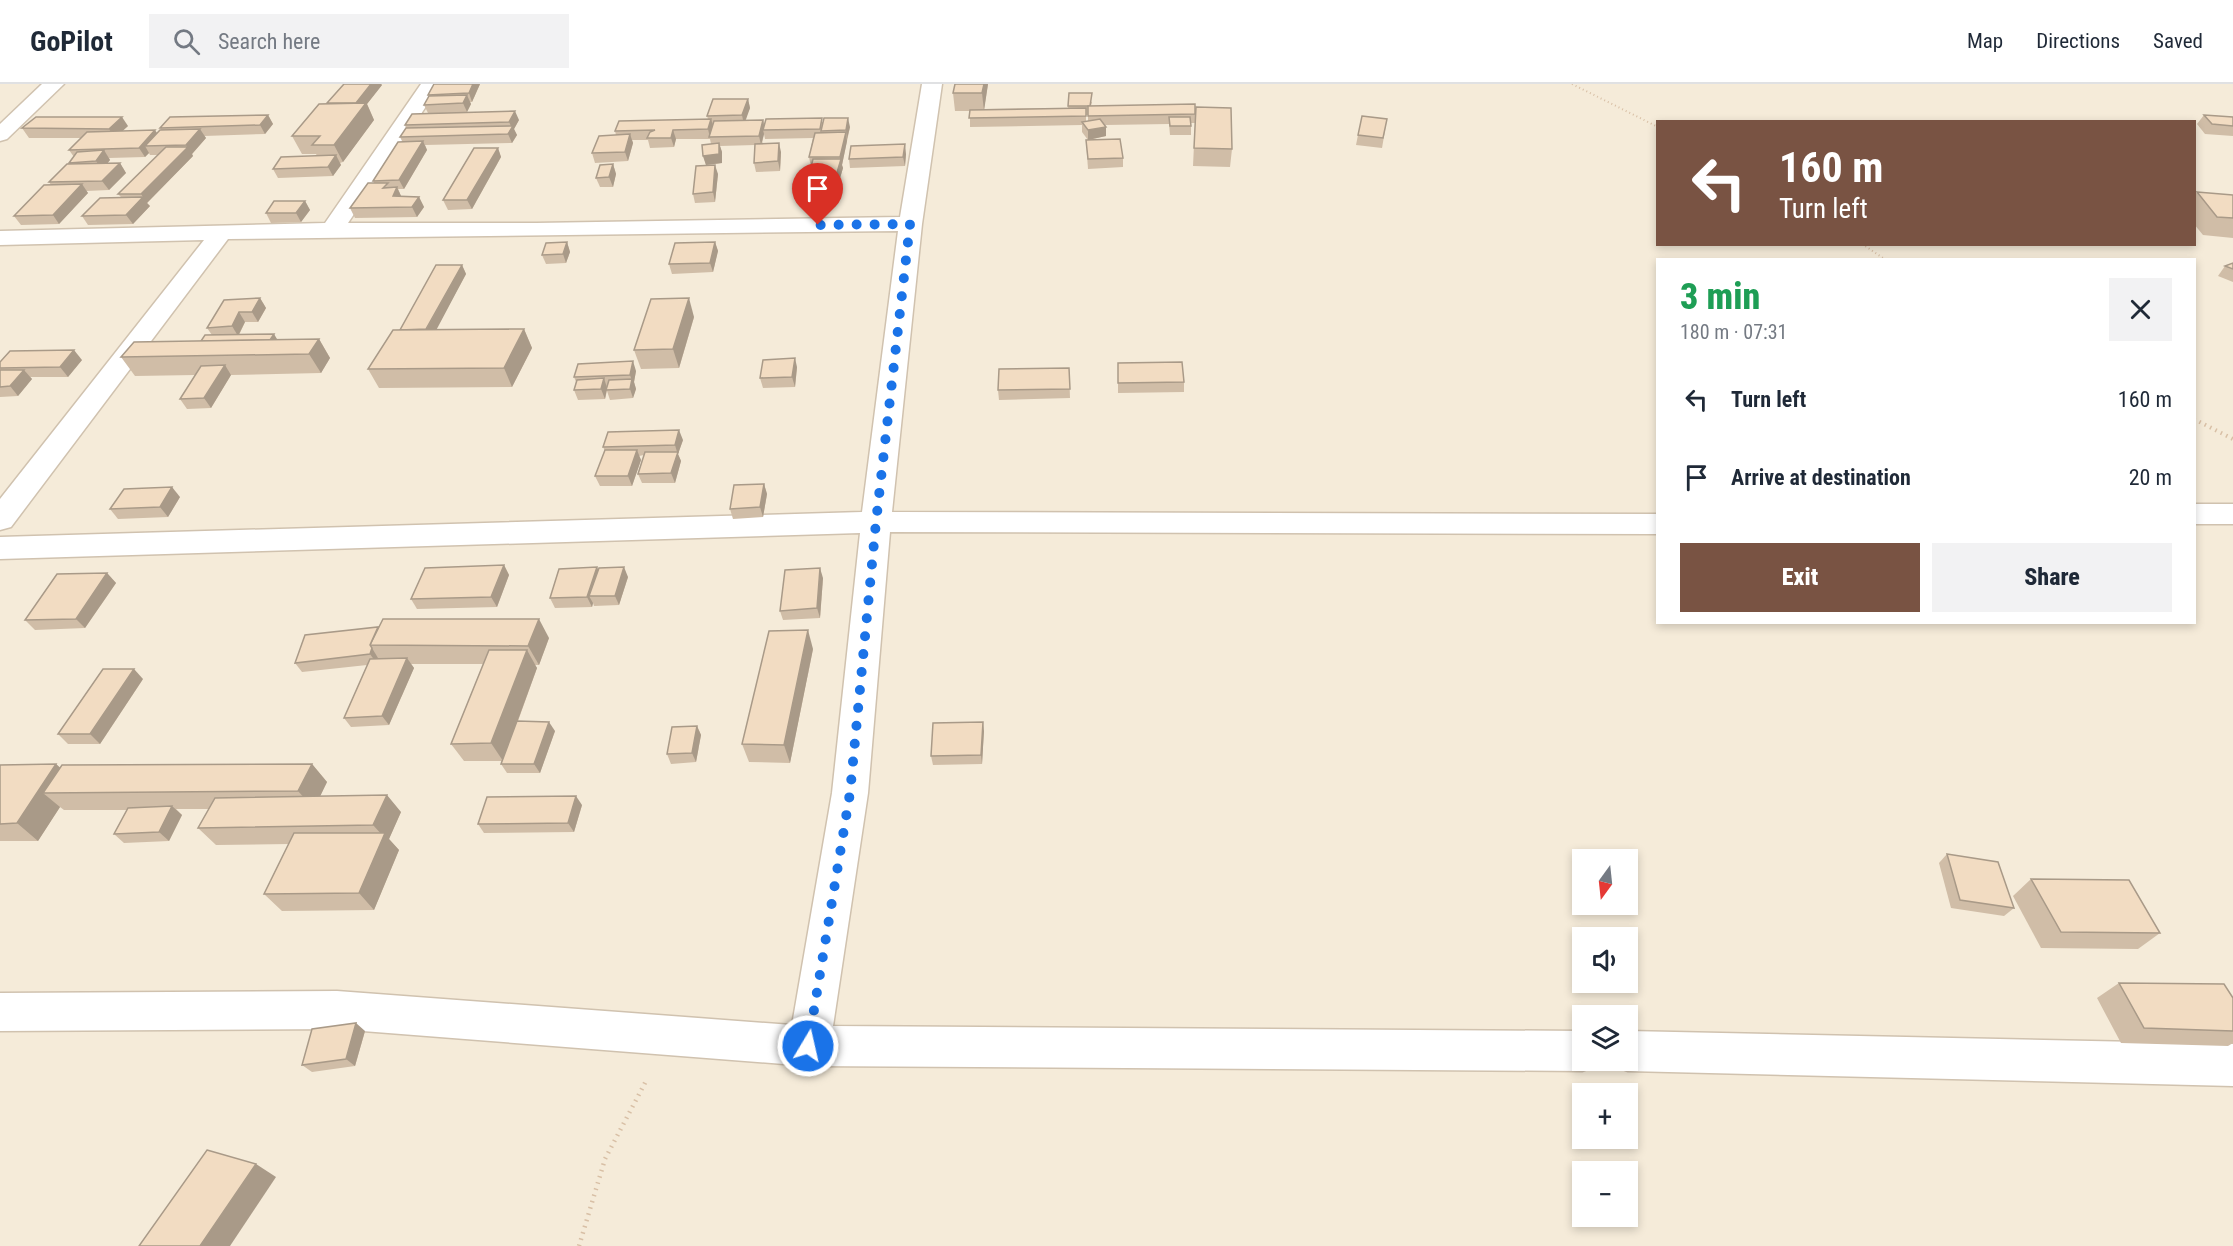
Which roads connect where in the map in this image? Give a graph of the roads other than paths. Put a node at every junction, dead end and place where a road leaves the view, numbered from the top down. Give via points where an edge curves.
1 (54, 84) edge
2 (431, 84) edge
3 (932, 84) edge
4 (0, 135) edge
5 (910, 224) junction
6 (332, 230) junction
7 (222, 232) junction
8 (0, 238) edge
9 (2233, 513) edge
10 (2196, 514) edge
11 (0, 520) edge
12 (876, 522) junction
13 (1656, 524) edge
14 (0, 548) edge
15 (0, 1012) edge
16 (808, 1046) junction
17 (1572, 1051) edge
18 (1638, 1051) edge
19 (2233, 1065) edge

1 - 4 street
2 - 6 street
3 - 5 street
5 - 6 street
5 - 12 street
6 - 7 street
7 - 8 street
7 - 11 street
9 - 10 street
12 - 13 street
12 - 14 street
12 - 16 street via 850,793
15 - 16 street via 337,1010
16 - 17 street
18 - 19 street

